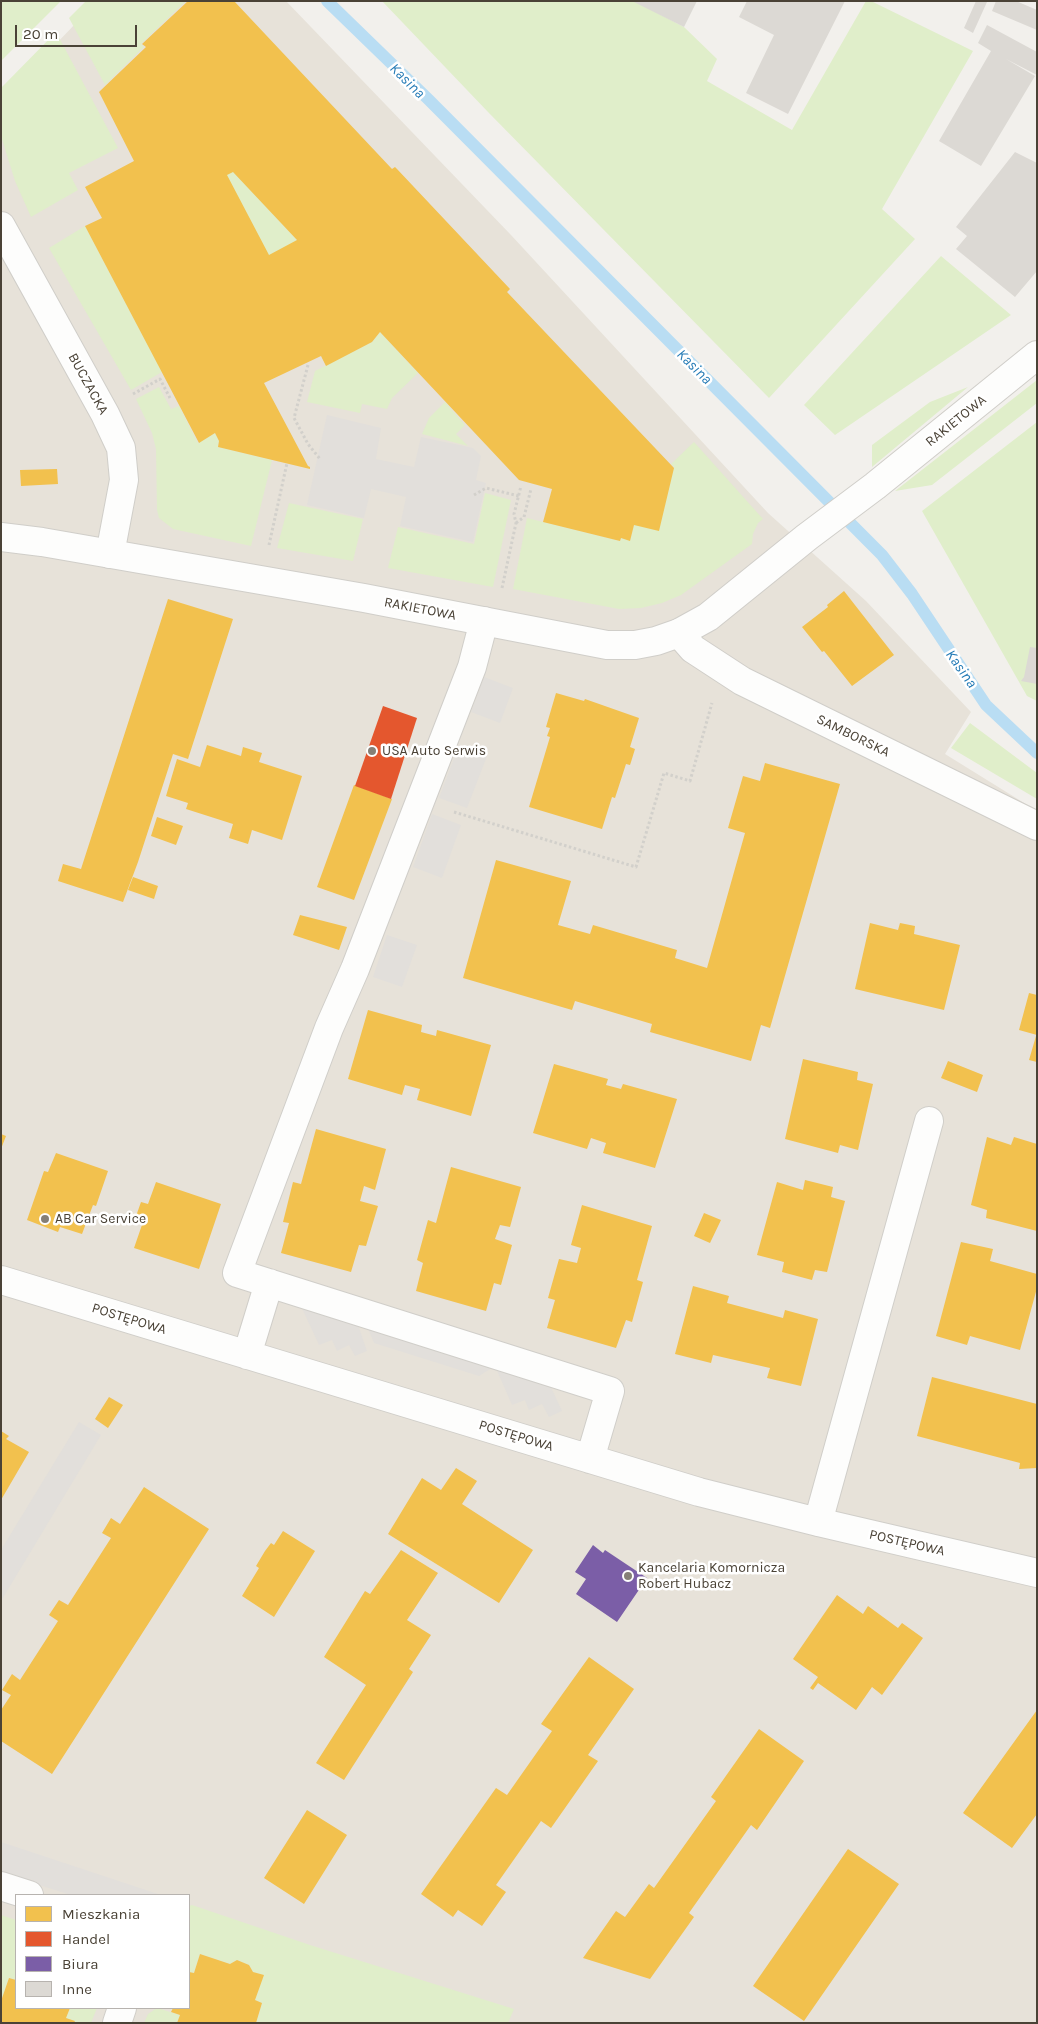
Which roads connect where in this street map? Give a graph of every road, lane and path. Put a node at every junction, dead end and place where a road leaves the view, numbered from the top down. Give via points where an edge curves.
1 (1, 226) edge
2 (1037, 355) edge
3 (308, 365) dead end
4 (126, 398) dead end
5 (170, 398) dead end
6 (320, 459) dead end
7 (287, 463) dead end
8 (521, 486) dead end
9 (531, 489) dead end
10 (474, 496) dead end
11 (519, 496) junction
12 (516, 523) junction
13 (1, 537) edge
14 (267, 553) dead end
15 (110, 554) junction
16 (501, 596) dead end
17 (484, 621) junction
18 (679, 632) junction
19 (710, 708) dead end
20 (420, 799) junction
21 (1037, 826) edge
22 (929, 1121) dead end
23 (1, 1280) edge
24 (269, 1283) junction
25 (247, 1355) junction
26 (590, 1458) junction
27 (818, 1522) junction
28 (1037, 1573) edge
29 (1, 1886) edge
30 (26, 1894) edge
31 (122, 2009) edge
32 (117, 2023) edge

1 - 15 street, BUCZACKA via 121,448 124,480
2 - 18 street, RAKIETOWA via 708,617
3 - 6 path via 294,418
4 - 5 path via 160,379
7 - 14 path
8 - 11 path
9 - 12 path via 524,517
10 - 11 path via 486,488
11 - 12 path via 514,514
12 - 16 path
13 - 15 street, RAKIETOWA
15 - 17 street, RAKIETOWA
17 - 18 street, RAKIETOWA via 606,645 642,644
17 - 20 street via 472,667
18 - 21 street, SAMBORSKA via 693,649 742,681
19 - 20 path via 690,781 664,773 636,867
20 - 24 street via 237,1273
22 - 27 street
23 - 25 street, POSTĘPOWA
24 - 25 street
24 - 26 street via 610,1391
25 - 26 street, POSTĘPOWA
26 - 27 street, POSTĘPOWA via 699,1492
27 - 28 street, POSTĘPOWA
29 - 30 street
31 - 32 street

